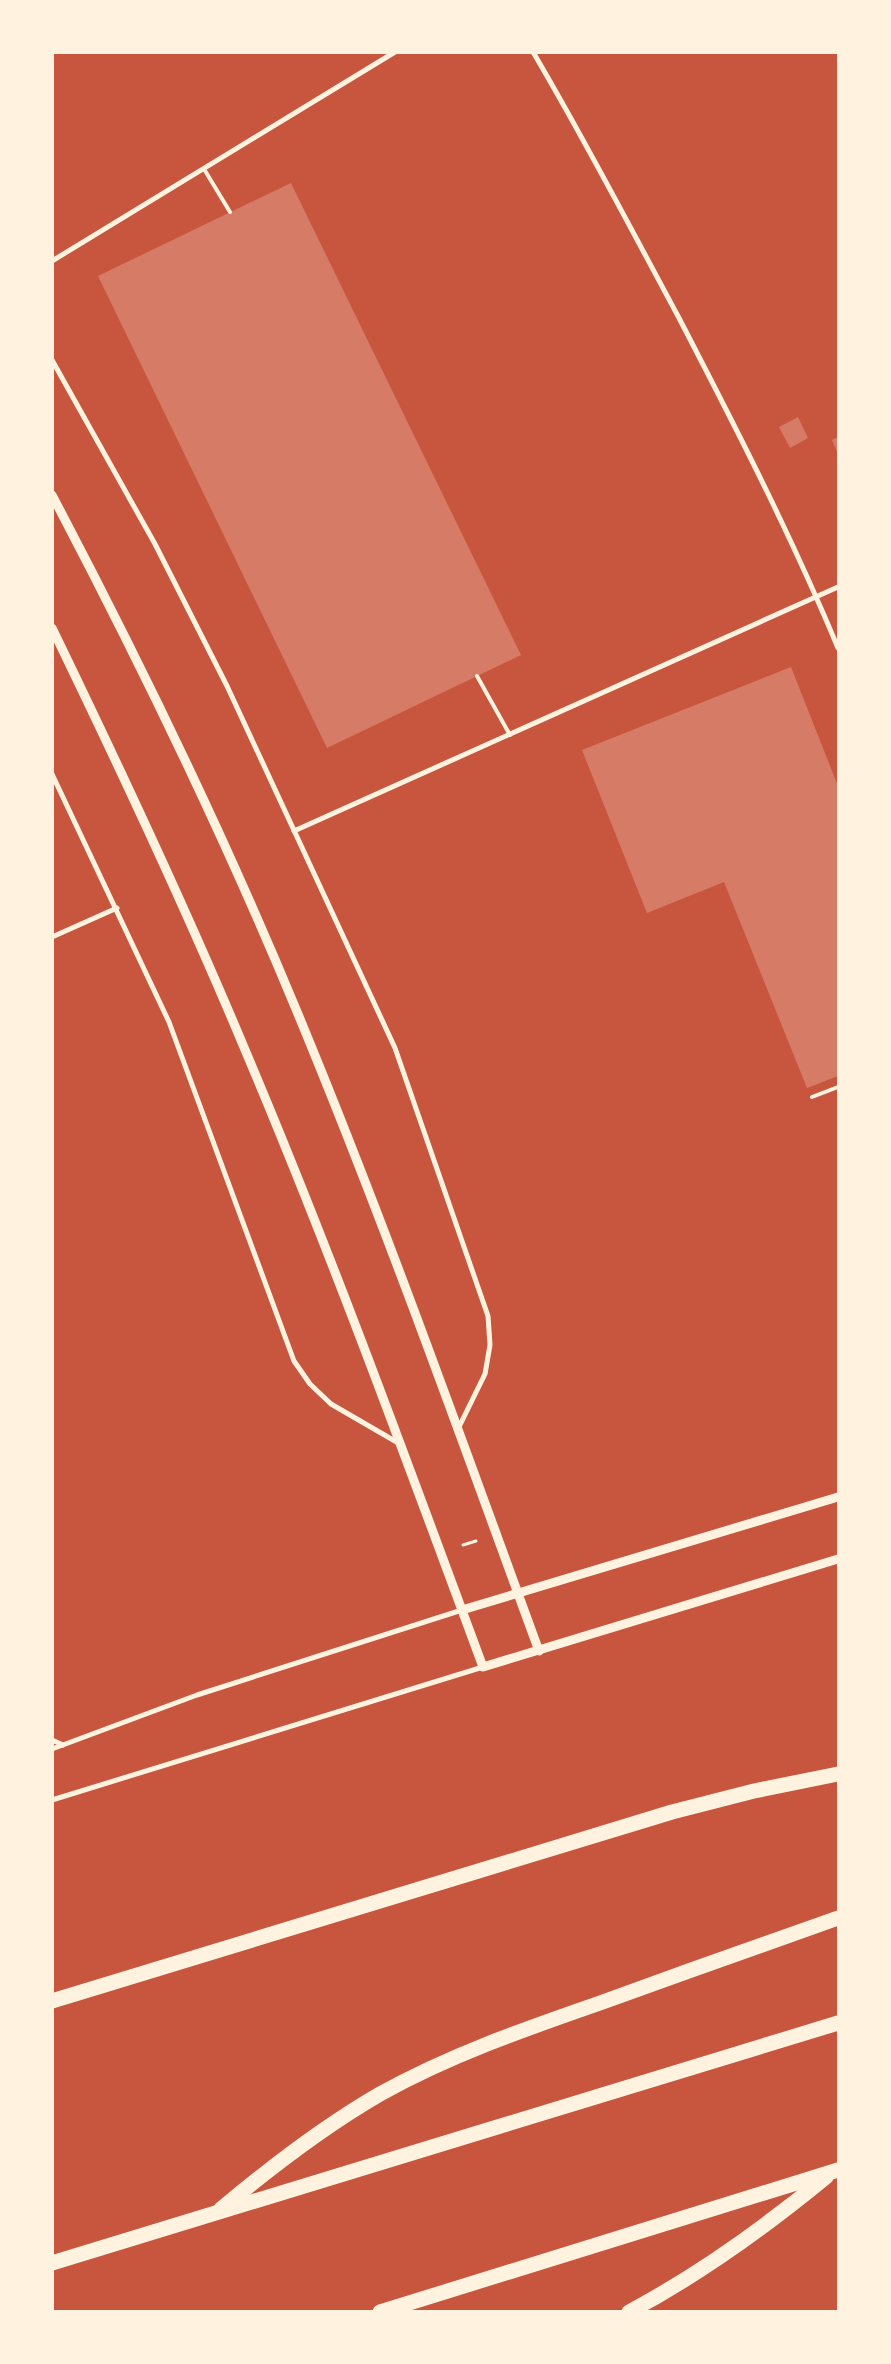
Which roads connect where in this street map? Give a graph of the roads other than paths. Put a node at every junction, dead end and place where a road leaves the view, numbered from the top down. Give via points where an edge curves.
1 (395, 52) edge
2 (533, 52) edge
3 (204, 168) junction
4 (230, 212) dead end
5 (52, 261) edge
6 (52, 360) edge
7 (52, 495) edge
8 (838, 587) edge
9 (817, 597) junction
10 (52, 628) edge
11 (838, 648) edge
12 (477, 676) dead end
13 (510, 735) junction
14 (52, 774) edge
15 (294, 831) junction
16 (117, 908) junction
17 (52, 937) edge
18 (838, 1087) edge
19 (812, 1097) dead end
20 (458, 1430) junction
21 (402, 1446) junction
22 (838, 1497) edge
23 (838, 1559) edge
24 (517, 1593) junction
25 (462, 1610) junction
26 (539, 1652) junction
27 (483, 1668) junction
28 (52, 1740) edge
29 (63, 1745) junction
30 (52, 1749) edge
31 (838, 1774) edge
32 (52, 1800) edge
33 (838, 1918) edge
34 (52, 2001) edge
35 (838, 2023) edge
36 (836, 2171) edge
37 (215, 2214) junction
38 (52, 2263) edge
39 (380, 2312) edge
40 (629, 2312) edge

1 - 3 street
2 - 9 street via 585,141 735,425
3 - 4 lane
3 - 5 street
6 - 15 street via 155,544 227,686
7 - 20 street via 106,596 236,870 305,1032
8 - 9 street
9 - 11 street
9 - 13 street
10 - 21 street via 154,842 243,1045 302,1187
12 - 13 lane
13 - 15 street
14 - 16 street
15 - 20 street via 395,1048 488,1316 490,1345 485,1374
16 - 17 street
16 - 21 street via 169,1022 294,1361 310,1384 331,1404
18 - 19 lane
20 - 24 street
21 - 25 street
22 - 24 street
23 - 26 street
24 - 25 street
24 - 26 street
25 - 27 street
25 - 29 street via 197,1695
26 - 27 street
27 - 32 street
28 - 29 street
29 - 30 street
31 - 34 highway via 672,1812
33 - 37 highway via 498,2038 438,2064 380,2094 322,2130
35 - 37 highway
36 - 39 highway
36 - 40 highway via 721,2258
37 - 38 highway

